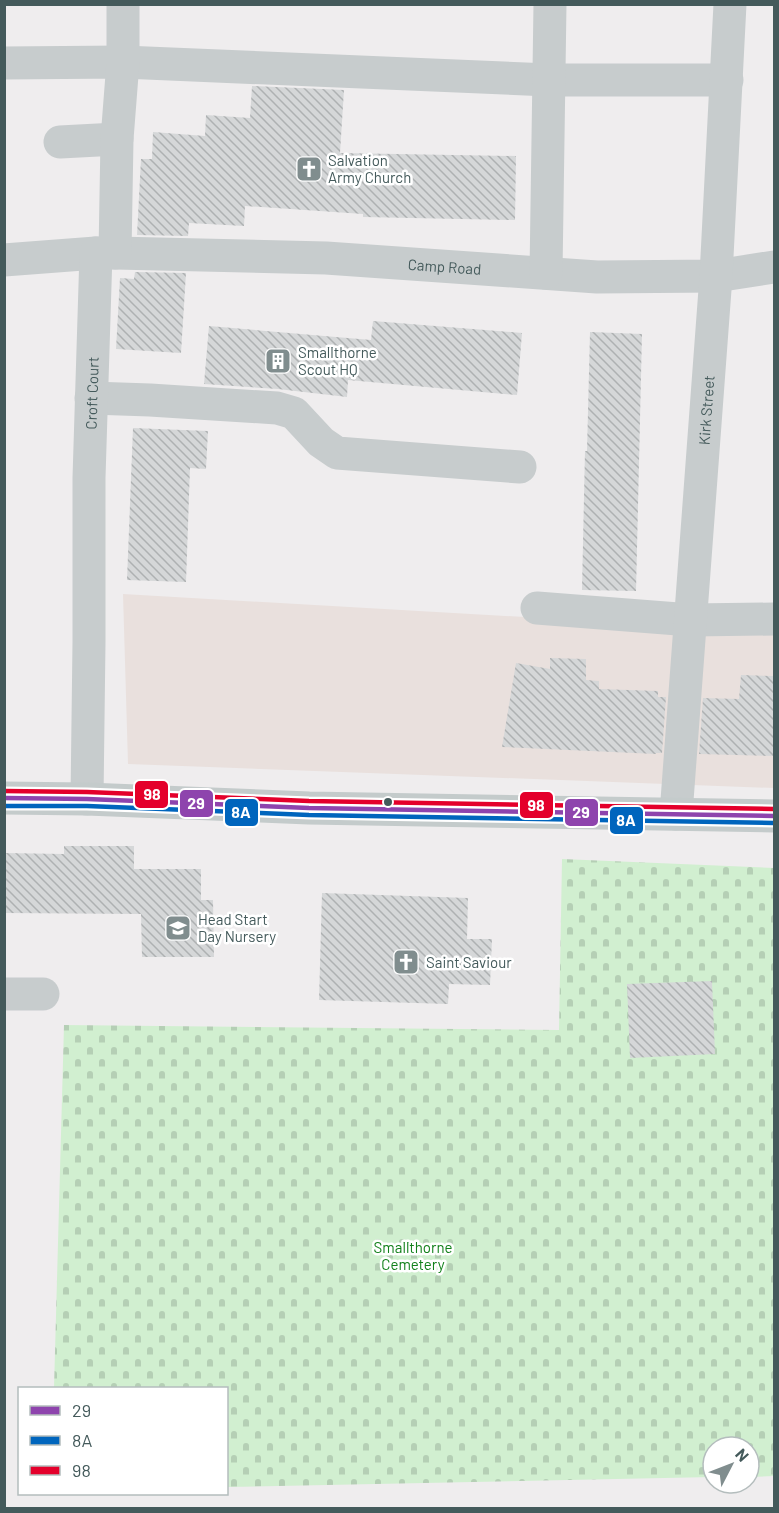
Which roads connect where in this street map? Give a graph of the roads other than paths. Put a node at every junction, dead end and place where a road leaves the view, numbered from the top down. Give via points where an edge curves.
1 (123, 4) edge
2 (550, 4) edge
3 (730, 4) edge
4 (123, 62) junction
5 (4, 63) edge
6 (549, 80) junction
7 (727, 80) junction
8 (117, 139) junction
9 (60, 142) dead end
10 (105, 253) junction
11 (4, 260) edge
12 (774, 267) edge
13 (546, 273) junction
14 (716, 276) junction
15 (91, 398) junction
16 (520, 467) dead end
17 (537, 608) dead end
18 (774, 619) edge
19 (691, 620) junction
20 (4, 798) edge
21 (87, 799) junction
22 (676, 814) junction
23 (774, 816) edge
24 (4, 994) edge
25 (43, 994) dead end

1 - 4 street, Croft Court
2 - 6 street
3 - 7 street, Kirk Street
4 - 5 street
4 - 6 street
4 - 8 street, Croft Court
6 - 7 street
6 - 13 street
7 - 14 street, Kirk Street
8 - 9 street
8 - 10 street, Croft Court
10 - 11 street, Camp Road
10 - 13 street, Camp Road via 326,258
10 - 15 street, Croft Court
12 - 14 street, Camp Road
13 - 14 street, Camp Road via 597,277
14 - 19 street, Kirk Street
15 - 16 street via 277,408 294,413 337,453
15 - 21 street, Croft Court
17 - 19 street
18 - 19 street
19 - 22 street, Kirk Street
20 - 21 main road
21 - 22 main road via 309,808
22 - 23 main road
24 - 25 street

